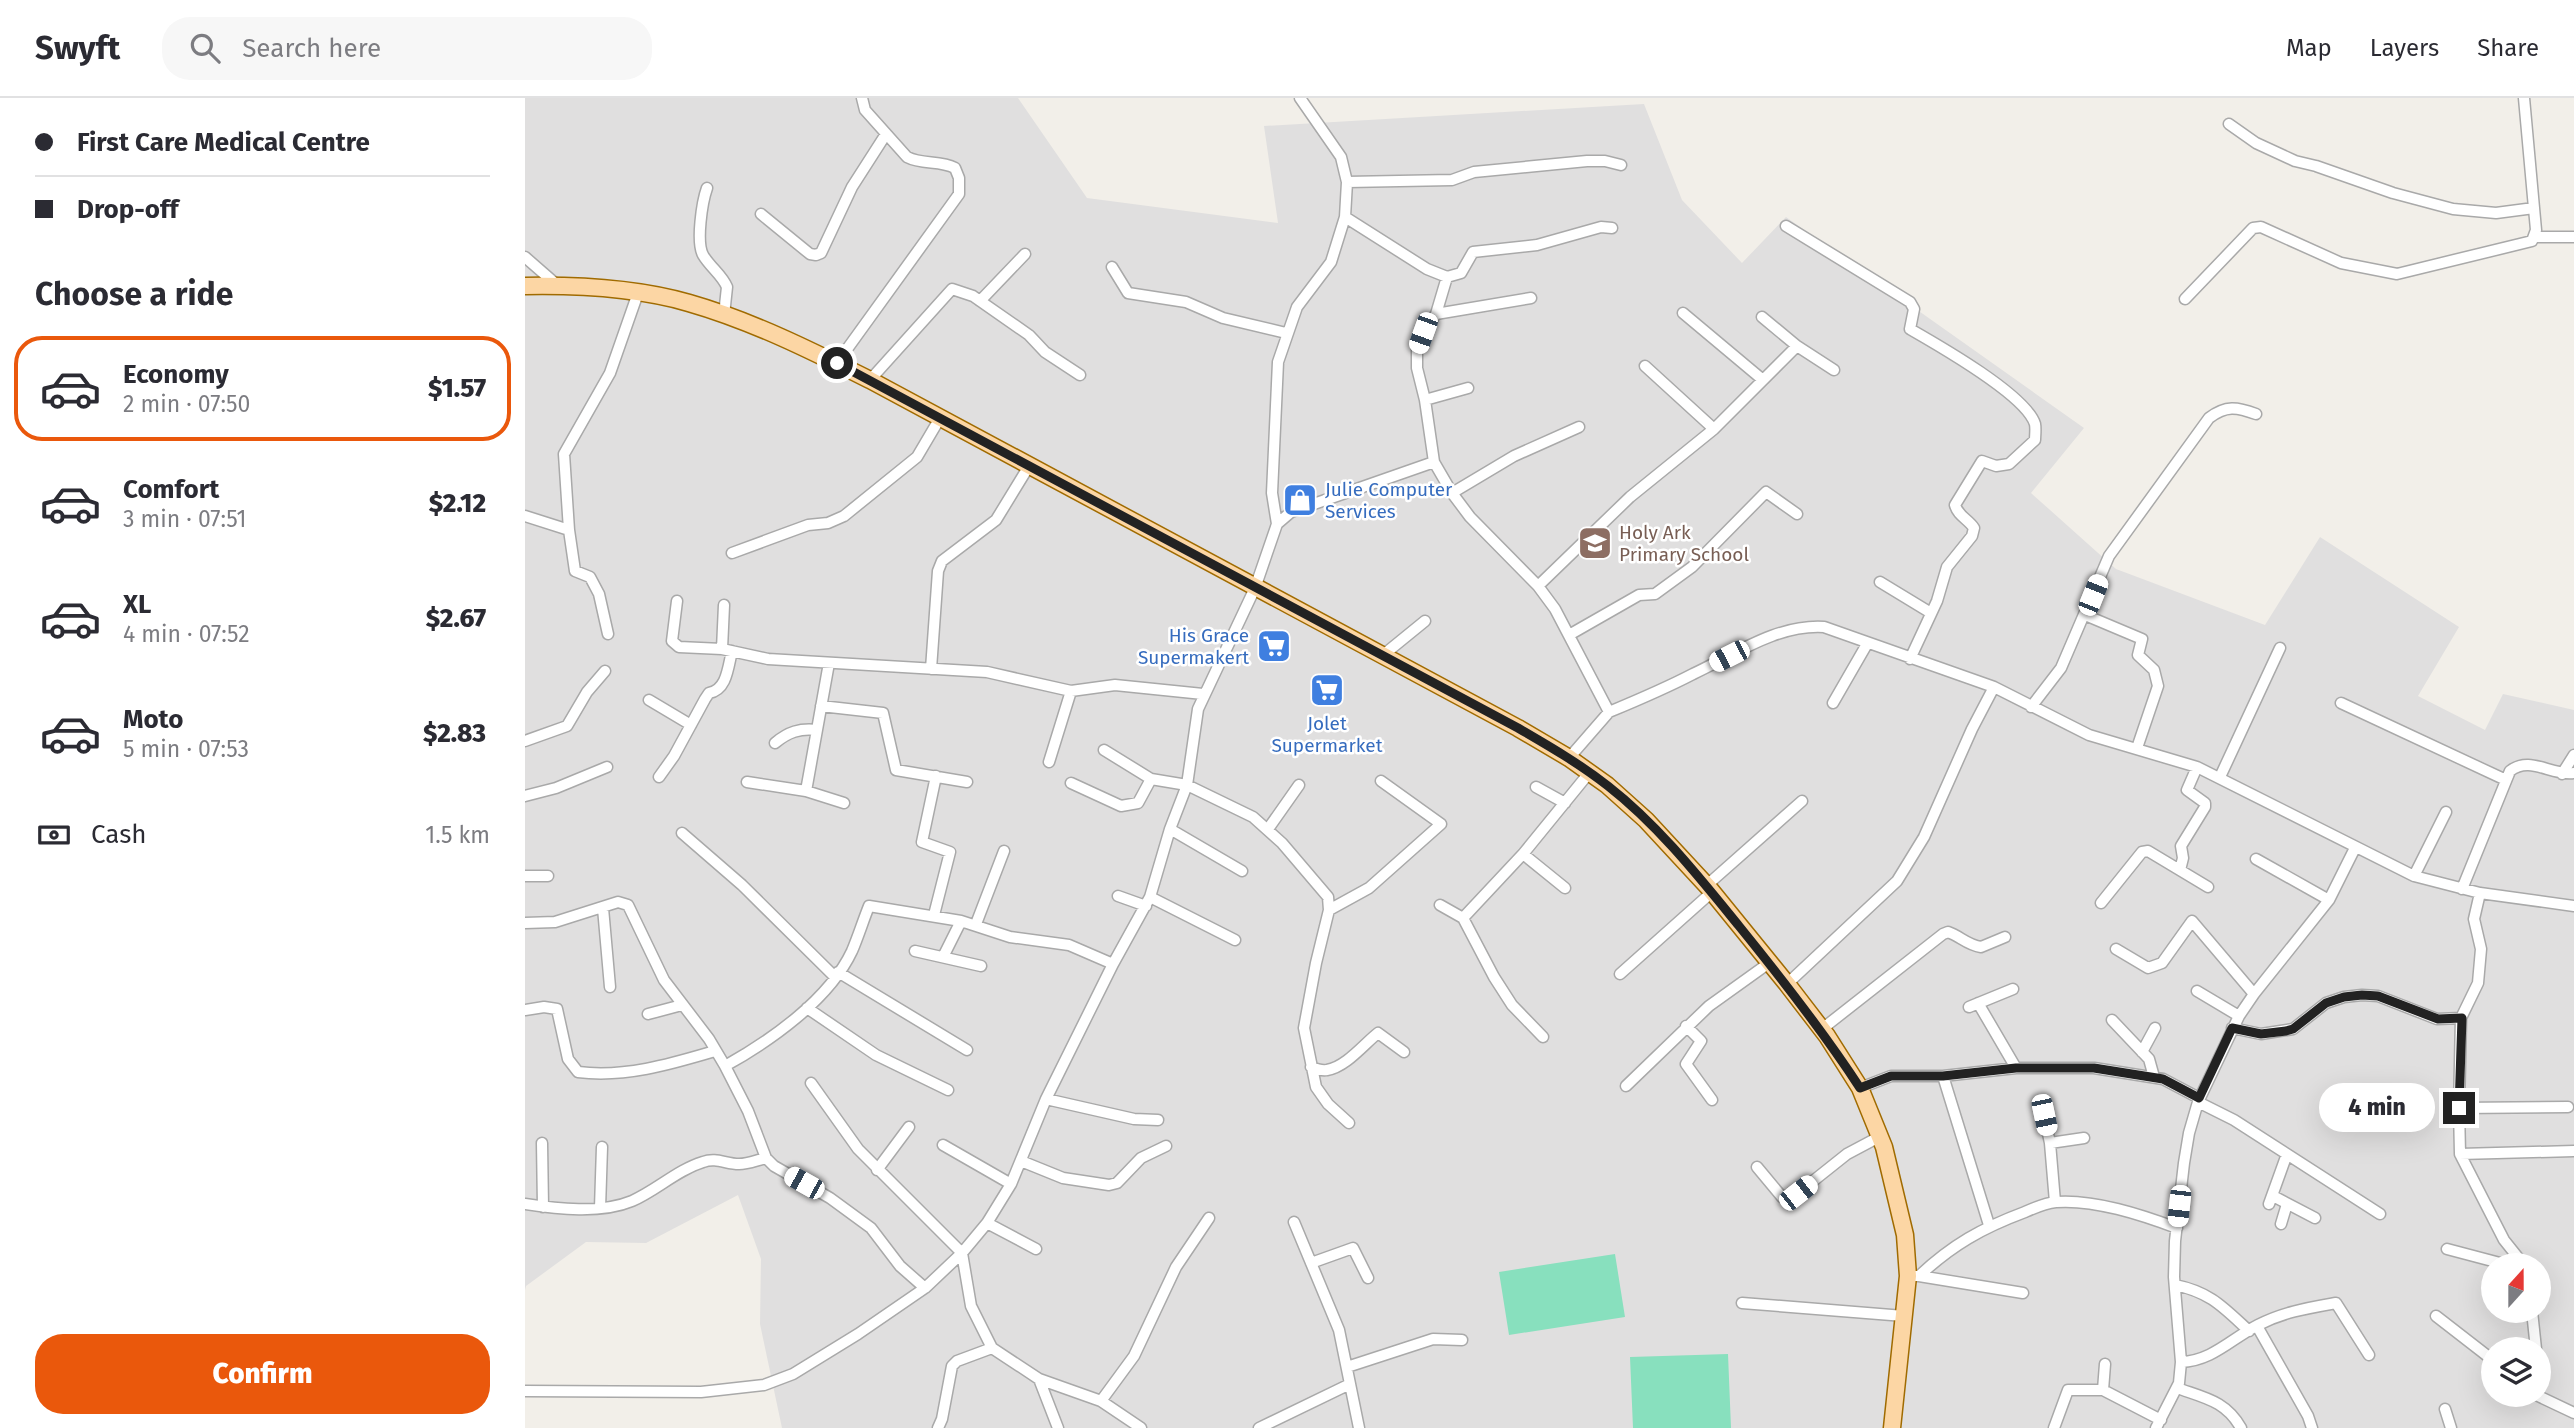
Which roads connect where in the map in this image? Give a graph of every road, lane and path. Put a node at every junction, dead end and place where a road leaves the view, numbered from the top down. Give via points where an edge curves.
1 (862, 98) edge
2 (1300, 98) edge
3 (2523, 98) edge
4 (2229, 124) dead end
5 (886, 134) junction
6 (1621, 165) dead end
7 (1347, 183) junction
8 (707, 188) dead end
9 (2534, 208) junction
10 (761, 214) dead end
11 (1345, 217) junction
12 (1786, 226) dead end
13 (1612, 228) dead end
14 (2535, 237) junction
15 (2574, 237) edge
16 (1025, 254) dead end
17 (525, 257) edge
18 (1112, 267) dead end
19 (1447, 277) junction
20 (557, 285) junction
21 (525, 286) edge
22 (638, 293) junction
23 (1531, 299) dead end
24 (2185, 299) dead end
25 (980, 301) junction
26 (1683, 313) dead end
27 (1436, 314) junction
28 (724, 315) junction
29 (1762, 317) dead end
30 (1286, 333) junction
31 (1797, 346) junction
32 (837, 363) junction
33 (1645, 366) dead end
34 (1834, 370) dead end
35 (1080, 374) dead end
36 (870, 380) junction
37 (1763, 380) junction
38 (1468, 388) dead end
39 (1425, 400) junction
40 (2256, 414) dead end
41 (940, 418) junction
42 (1579, 427) dead end
43 (1714, 429) junction
44 (1434, 462) junction
45 (1029, 466) junction
46 (1452, 493) junction
47 (1797, 514) dead end
48 (525, 516) edge
49 (1277, 524) junction
50 (569, 530) junction
51 (732, 552) dead end
52 (1880, 582) dead end
53 (1538, 586) junction
54 (1255, 588) junction
55 (677, 601) dead end
56 (724, 605) dead end
57 (1931, 613) junction
58 (2085, 615) junction
59 (1425, 621) dead end
60 (608, 634) dead end
61 (1569, 635) junction
62 (1867, 644) junction
63 (2280, 648) dead end
64 (727, 650) junction
65 (1382, 656) junction
66 (1910, 659) junction
67 (829, 663) junction
68 (931, 669) junction
69 (605, 671) dead end
70 (1994, 687) junction
71 (1071, 691) junction
72 (1203, 694) junction
73 (649, 700) dead end
74 (1833, 703) dead end
75 (2341, 703) dead end
76 (821, 706) junction
77 (2031, 707) junction
78 (1609, 712) junction
79 (691, 725) junction
80 (817, 730) junction
81 (525, 741) edge
82 (775, 743) dead end
83 (2137, 748) junction
84 (1104, 750) dead end
85 (2574, 755) edge
86 (1569, 758) junction
87 (1049, 762) dead end
88 (607, 767) dead end
89 (2197, 767) junction
90 (2574, 773) edge
91 (1589, 774) junction
92 (2562, 775) junction
93 (936, 776) junction
94 (659, 777) dead end
95 (2220, 777) junction
96 (1151, 779) junction
97 (2506, 780) junction
98 (1381, 781) dead end
99 (747, 782) dead end
100 (967, 782) dead end
101 (1071, 783) dead end
102 (1187, 785) junction
103 (1299, 785) dead end
104 (1536, 787) dead end
105 (806, 792) junction
106 (525, 796) edge
107 (1802, 801) dead end
108 (844, 803) dead end
109 (1565, 803) junction
110 (2445, 812) dead end
111 (1170, 829) junction
112 (1268, 829) junction
113 (682, 833) dead end
114 (2355, 848) junction
115 (1004, 851) dead end
116 (1523, 854) junction
117 (2256, 859) dead end
118 (2180, 870) junction
119 (1242, 871) dead end
120 (525, 876) edge
121 (548, 876) dead end
122 (2414, 876) junction
123 (2208, 887) dead end
124 (1565, 888) dead end
125 (1709, 889) junction
126 (2462, 889) junction
127 (2480, 893) junction
128 (1118, 896) dead end
129 (2329, 900) junction
130 (1148, 901) junction
131 (2101, 903) dead end
132 (1440, 905) dead end
133 (2574, 906) edge
134 (603, 908) junction
135 (1329, 910) junction
136 (934, 915) junction
137 (1463, 918) junction
138 (961, 921) junction
139 (525, 923) edge
140 (976, 924) junction
141 (2005, 937) dead end
142 (1235, 940) dead end
143 (2116, 949) dead end
144 (915, 950) dead end
145 (943, 957) junction
146 (1769, 963) junction
147 (1113, 964) junction
148 (981, 966) dead end
149 (1620, 974) dead end
150 (836, 975) junction
151 (1787, 984) junction
152 (610, 987) dead end
153 (2013, 989) dead end
154 (2197, 991) dead end
155 (2254, 993) junction
156 (682, 1005) junction
157 (807, 1008) junction
158 (525, 1010) edge
159 (648, 1014) dead end
160 (2239, 1016) junction
161 (2462, 1018) junction
162 (2112, 1020) dead end
163 (1686, 1026) junction
164 (2155, 1028) dead end
165 (2232, 1028) junction
166 (1822, 1029) junction
167 (1543, 1037) dead end
168 (967, 1050) dead end
169 (715, 1051) junction
170 (1404, 1052) dead end
171 (2142, 1052) junction
172 (725, 1066) junction
173 (1311, 1067) junction
174 (2016, 1068) junction
175 (1943, 1076) junction
176 (2154, 1077) junction
177 (811, 1083) dead end
178 (1626, 1086) dead end
179 (1860, 1088) junction
180 (949, 1090) dead end
181 (1046, 1099) junction
182 (1712, 1100) dead end
183 (2199, 1100) junction
184 (2568, 1107) dead end
185 (2459, 1108) junction
186 (2044, 1115) dead end
187 (1158, 1120) dead end
188 (1349, 1123) dead end
189 (909, 1127) dead end
190 (1879, 1137) junction
191 (2084, 1138) dead end
192 (543, 1143) dead end
193 (2050, 1143) junction
194 (943, 1145) dead end
195 (1166, 1146) dead end
196 (602, 1147) dead end
197 (2574, 1152) edge
198 (2287, 1154) junction
199 (2460, 1154) junction
200 (766, 1158) junction
201 (1021, 1161) junction
202 (1757, 1167) dead end
203 (877, 1170) junction
204 (1011, 1184) junction
205 (2055, 1202) junction
206 (525, 1204) edge
207 (2287, 1205) junction
208 (543, 1207) junction
209 (600, 1208) junction
210 (2380, 1214) dead end
211 (1209, 1218) dead end
212 (2315, 1218) dead end
213 (1294, 1222) dead end
214 (987, 1223) junction
215 (2281, 1224) dead end
216 (1989, 1225) junction
217 (2177, 1228) junction
218 (1035, 1249) dead end
219 (2447, 1249) dead end
220 (962, 1253) junction
221 (2514, 1253) edge
222 (2481, 1258) edge
223 (1311, 1263) junction
224 (1913, 1276) junction
225 (1368, 1278) dead end
226 (2175, 1285) junction
227 (925, 1288) junction
228 (2023, 1293) dead end
229 (1742, 1303) dead end
230 (2436, 1315) dead end
231 (1904, 1316) junction
232 (2253, 1328) junction
233 (1462, 1340) dead end
234 (992, 1348) junction
235 (2481, 1351) edge
236 (2369, 1355) dead end
237 (2181, 1362) junction
238 (2105, 1364) dead end
239 (1346, 1367) junction
240 (1039, 1379) junction
241 (1350, 1384) junction
242 (2177, 1388) junction
243 (2103, 1390) junction
244 (525, 1391) edge
245 (1101, 1401) junction
246 (2551, 1402) edge
247 (2445, 1409) dead end
248 (2574, 1413) edge
249 (2159, 1424) edge
250 (938, 1428) edge
251 (1058, 1428) edge
252 (1141, 1428) edge
253 (1259, 1428) edge
254 (1359, 1428) edge
255 (1892, 1428) edge
256 (2053, 1428) edge
257 (2241, 1428) edge
258 (2312, 1428) edge
259 (2451, 1428) edge

1 - 5 street via 865,110
2 - 7 street via 1342,157
3 - 9 street
4 - 9 street via 2295,161 2393,193 2453,209 2496,213
5 - 10 street via 852,187 821,253 810,254
5 - 32 street via 907,158 955,168 959,194
6 - 7 street via 1587,161 1475,172 1452,180
7 - 11 street
8 - 28 street via 700,247 727,287
9 - 14 street
11 - 19 street
11 - 30 street via 1331,262 1297,307
12 - 57 street via 1910,302 1910,330 2011,394 2035,425 2035,440 2009,464 1982,461 1959,497 1957,510 1974,528 1947,567
13 - 19 street via 1537,245 1473,252 1461,273
14 - 15 street
14 - 24 street via 2529,243 2397,274 2341,262 2261,227 2253,228
16 - 25 street
17 - 20 street
18 - 30 street via 1128,293 1186,302 1234,321
19 - 27 street
20 - 21 main road
20 - 22 main road
22 - 28 main road
22 - 50 street via 610,373 564,454
23 - 27 street
25 - 35 street
25 - 36 street via 952,289
26 - 37 street
27 - 39 street via 1417,349
28 - 32 main road
29 - 31 street
30 - 49 street via 1278,362 1275,417 1272,493
31 - 34 street
31 - 37 street
32 - 36 main road
33 - 43 street
36 - 41 main road
37 - 43 street
38 - 39 street
39 - 44 street
40 - 58 street via 2222,408 2209,418 2109,556
41 - 45 main road
41 - 51 street via 917,457 844,516
42 - 46 street via 1514,456
43 - 53 street via 1630,497
44 - 46 street
44 - 49 street via 1291,512
45 - 54 main road
45 - 68 street via 996,520 941,561
46 - 53 street via 1493,543
47 - 61 street via 1766,492 1692,567 1655,594 1639,595
48 - 50 street
49 - 54 street
50 - 60 street via 575,571 590,577 595,586
52 - 57 street
53 - 61 street
54 - 65 main road
54 - 72 street
55 - 64 street via 672,641 679,647
56 - 64 street
57 - 66 street
58 - 77 street via 2061,668
58 - 83 street via 2142,639 2137,655 2154,670 2158,686
59 - 65 street
61 - 78 street
62 - 66 street
62 - 74 street
62 - 78 street via 1831,629 1800,627 1750,645
63 - 95 street
64 - 67 street via 768,659
64 - 79 street via 723,686 709,693
65 - 86 main road
66 - 70 street
67 - 68 street
67 - 76 street
68 - 71 street via 987,672
69 - 81 street via 566,726
70 - 77 street
70 - 151 street via 1924,837 1897,881
71 - 72 street via 1115,685
71 - 87 street
72 - 102 street
73 - 79 street
75 - 97 street
76 - 80 street
76 - 93 street via 883,713 895,770
77 - 83 street via 2089,735
78 - 86 street
79 - 94 street
80 - 82 street via 797,730
80 - 105 street
83 - 89 street
84 - 96 street
85 - 92 street
86 - 91 main road
88 - 106 street
89 - 95 street
89 - 118 street via 2187,790 2205,807 2181,846
90 - 92 street
91 - 109 street
91 - 125 main road via 1646,820
92 - 97 street via 2528,764 2518,765
93 - 100 street
93 - 136 street via 922,842 950,852
95 - 114 street
96 - 101 street via 1137,803 1121,806
96 - 102 street
97 - 126 street
98 - 135 street via 1441,824 1369,888
99 - 105 street
102 - 111 street
102 - 112 street
103 - 112 street
104 - 109 street
105 - 108 street
107 - 125 street
109 - 116 street
110 - 122 street
111 - 119 street
111 - 130 street
112 - 135 street via 1313,877 1328,897
113 - 150 street
114 - 122 street
114 - 129 street
115 - 140 street
116 - 124 street
116 - 137 street
117 - 129 street
118 - 123 street
118 - 131 street via 2142,852
120 - 121 street
122 - 126 street
125 - 146 main road
125 - 149 street
126 - 127 street
127 - 133 street
127 - 161 street via 2474,919 2481,949 2477,983
128 - 130 street
129 - 155 street
130 - 142 street
130 - 147 street
132 - 137 street
134 - 139 street via 555,922
134 - 152 street
134 - 156 street via 618,902 628,905 658,969
135 - 173 street via 1304,1028
136 - 138 street
136 - 150 street via 869,905 851,953
137 - 167 street via 1494,977
138 - 140 street
138 - 145 street
140 - 147 street via 1010,937 1069,944
141 - 166 street via 1981,947 1954,934 1943,934
143 - 155 street via 2148,968 2162,963 2192,921
144 - 145 street
145 - 148 street
146 - 151 main road
146 - 163 street
147 - 181 street
150 - 157 street
150 - 168 street
151 - 166 main road
153 - 174 street via 1974,1005
154 - 160 street
155 - 160 street
156 - 159 street
156 - 169 street
157 - 172 street via 768,1041
157 - 180 street via 876,1055
158 - 169 street via 557,1009 568,1059 578,1072 628,1072
160 - 165 street
161 - 165 street via 2438,1019 2378,996 2362,995 2326,1003 2286,1031 2261,1034
161 - 185 street
162 - 171 street
163 - 178 street
163 - 182 street via 1701,1041 1686,1064
164 - 171 street
165 - 183 street
166 - 179 main road
169 - 172 street
170 - 173 street via 1378,1033 1331,1069
171 - 176 street
172 - 200 street
173 - 188 street via 1316,1087
174 - 175 street
174 - 176 street via 2094,1068
175 - 179 street via 1891,1076
175 - 216 street
176 - 183 street
177 - 203 street
179 - 190 main road
181 - 187 street
181 - 201 street
183 - 198 street
183 - 217 street via 2185,1153
184 - 185 street
185 - 199 street
186 - 193 street
189 - 203 street
190 - 202 street via 1847,1154 1790,1196 1782,1197
190 - 224 main road via 1899,1201
191 - 193 street
192 - 208 street
193 - 205 street
194 - 204 street
195 - 201 street via 1141,1158 1117,1183 1109,1185 1063,1178
196 - 209 street
197 - 199 street
198 - 207 street via 2271,1200
198 - 210 street
199 - 221 street
200 - 209 street via 738,1164 703,1161 631,1202
200 - 227 street via 871,1228 900,1266
201 - 204 street
203 - 220 street
204 - 214 street
205 - 216 street
205 - 217 street via 2129,1212
206 - 208 street
207 - 212 street
207 - 215 street
208 - 209 street
211 - 245 street via 1176,1267 1133,1356
213 - 223 street
214 - 218 street
214 - 220 street
216 - 224 street
217 - 226 street
219 - 222 street
220 - 227 street
220 - 234 street via 971,1306
223 - 225 street via 1353,1248
223 - 239 street via 1339,1330
224 - 228 street
224 - 231 main road
226 - 232 street via 2211,1297
226 - 237 street
227 - 244 street via 819,1359 764,1385 701,1392
229 - 231 street
230 - 235 street
231 - 255 main road
232 - 236 street via 2295,1310 2336,1303
232 - 237 street via 2195,1362
232 - 258 street
233 - 239 street via 1433,1339
234 - 240 street
234 - 250 street via 951,1366
237 - 242 street
238 - 243 street
239 - 241 street
240 - 245 street
240 - 251 street
241 - 253 street
241 - 254 street
242 - 249 street
242 - 257 street via 2218,1403 2233,1413
243 - 249 street
243 - 256 street via 2068,1390
245 - 252 street
246 - 248 street
247 - 259 street

